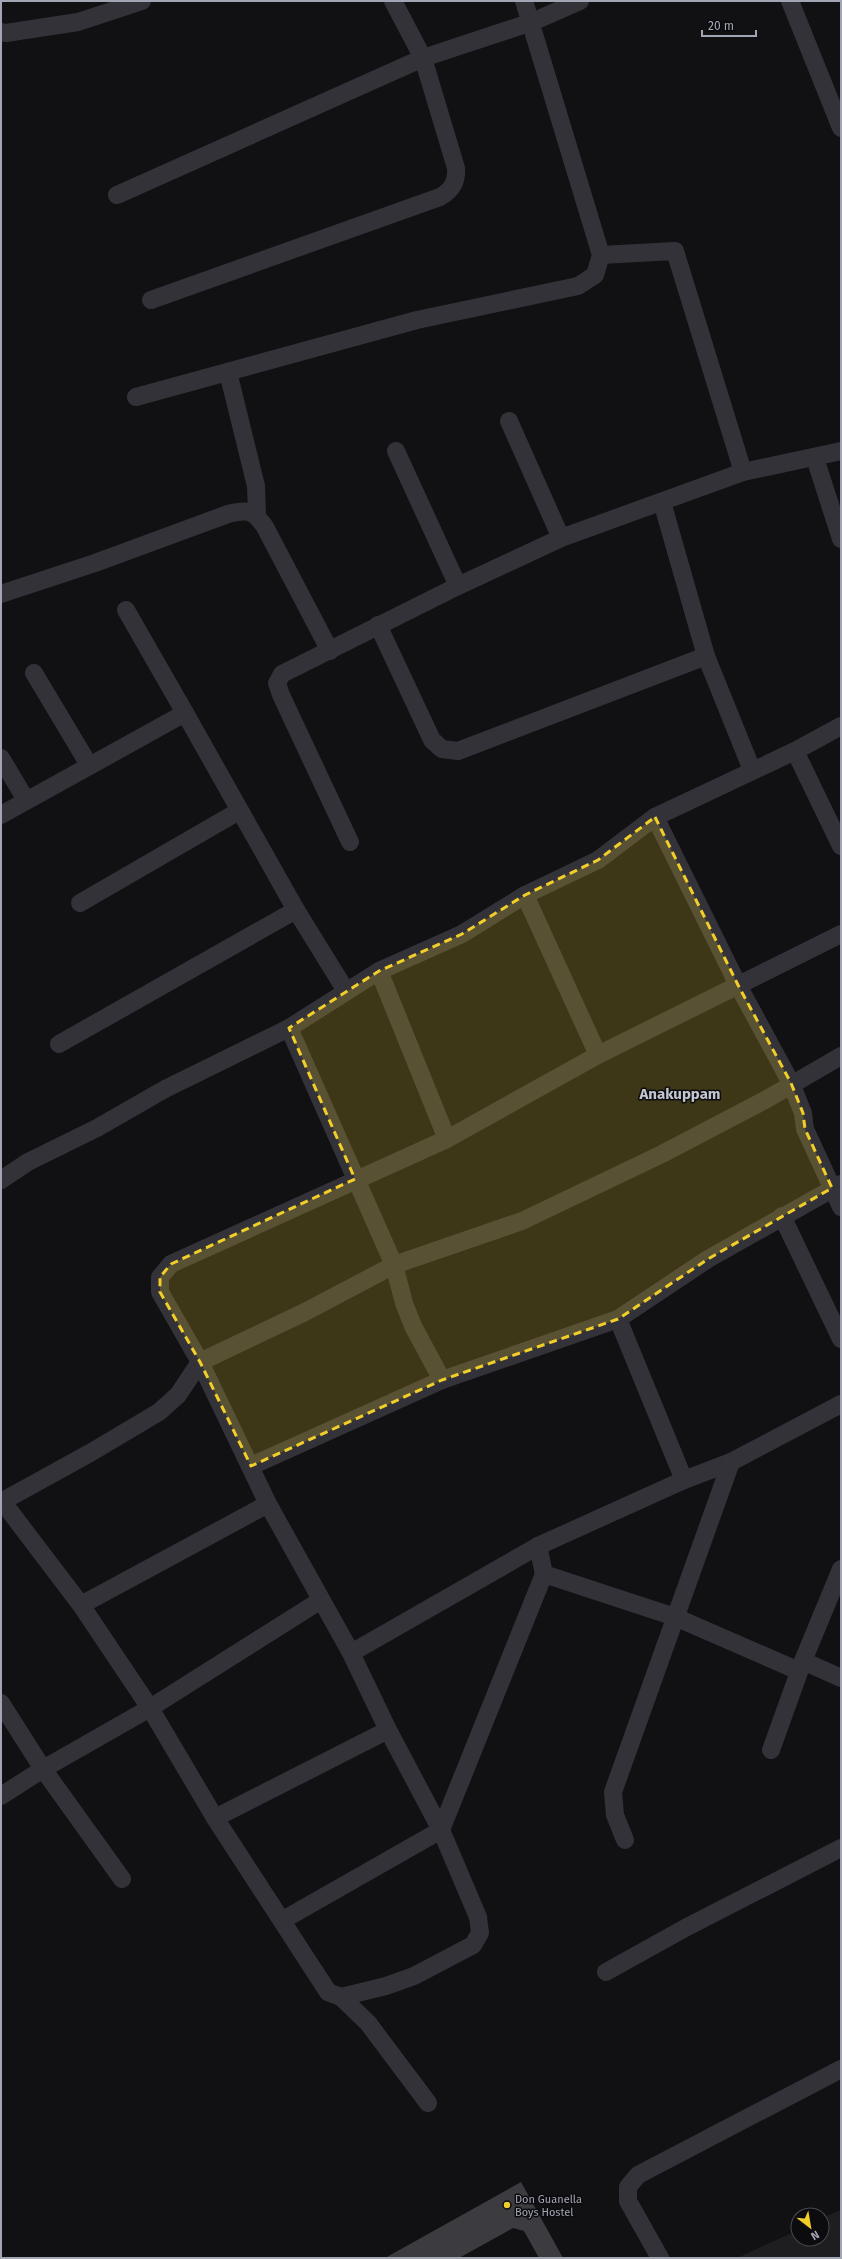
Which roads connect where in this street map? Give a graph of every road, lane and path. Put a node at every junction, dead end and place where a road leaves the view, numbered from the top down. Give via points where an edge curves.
1 (142, 1) edge
2 (393, 1) edge
3 (524, 1) edge
4 (580, 1) edge
5 (790, 1) edge
6 (532, 22) junction
7 (1, 32) edge
8 (423, 58) junction
9 (841, 128) edge
10 (117, 195) dead end
11 (601, 255) junction
12 (151, 300) dead end
13 (228, 372) junction
14 (136, 397) dead end
15 (509, 421) dead end
16 (396, 451) dead end
17 (841, 451) edge
18 (815, 458) junction
19 (743, 472) junction
20 (662, 502) junction
21 (257, 515) junction
22 (561, 538) junction
23 (841, 539) edge
24 (458, 586) junction
25 (1, 594) edge
26 (126, 610) dead end
27 (378, 625) junction
28 (330, 651) junction
29 (706, 656) junction
30 (34, 673) dead end
31 (185, 713) junction
32 (841, 726) edge
33 (795, 751) junction
34 (1, 758) edge
35 (89, 765) junction
36 (752, 770) junction
37 (26, 800) junction
38 (240, 811) junction
39 (1, 815) edge
40 (654, 817) junction
41 (350, 842) dead end
42 (841, 846) edge
43 (525, 895) junction
44 (80, 904) dead end
45 (296, 910) junction
46 (841, 934) edge
47 (379, 971) junction
48 (738, 985) junction
49 (346, 991) junction
50 (289, 1028) junction
51 (59, 1044) dead end
52 (598, 1055) junction
53 (841, 1056) edge
54 (791, 1083) junction
55 (447, 1139) junction
56 (355, 1179) junction
57 (1, 1180) edge
58 (837, 1186) edge
59 (841, 1206) edge
60 (782, 1216) junction
61 (394, 1265) junction
62 (618, 1319) junction
63 (841, 1339) edge
64 (200, 1362) junction
65 (442, 1380) junction
66 (841, 1404) edge
67 (731, 1462) junction
68 (252, 1466) junction
69 (684, 1480) junction
70 (2, 1501) edge
71 (268, 1504) junction
72 (538, 1546) junction
73 (841, 1569) edge
74 (544, 1574) junction
75 (321, 1600) junction
76 (81, 1605) junction
77 (675, 1617) junction
78 (351, 1654) junction
79 (801, 1666) junction
80 (841, 1678) edge
81 (1, 1703) edge
82 (150, 1708) junction
83 (388, 1730) junction
84 (770, 1750) dead end
85 (43, 1769) junction
86 (1, 1796) edge
87 (215, 1818) junction
88 (442, 1830) junction
89 (625, 1840) dead end
90 (841, 1848) edge
91 (122, 1879) dead end
92 (283, 1920) junction
93 (606, 1972) dead end
94 (341, 1997) junction
95 (841, 2069) edge
96 (428, 2103) dead end
97 (660, 2258) edge

1 - 7 street via 78,22
2 - 8 street
3 - 6 street
4 - 6 street
5 - 9 street
6 - 8 street
6 - 11 street
8 - 10 street
8 - 12 street via 456,168 456,179 448,192
11 - 13 street via 595,275 578,286 417,320
11 - 19 street via 675,251
13 - 14 street
13 - 21 street via 256,486
15 - 22 street
16 - 24 street
17 - 18 street
18 - 19 street
18 - 23 street
19 - 20 street
20 - 22 street
20 - 29 street
21 - 25 street via 240,511 228,514 95,563
21 - 28 street
22 - 24 street
24 - 27 street
26 - 31 street
27 - 28 street
27 - 29 street via 432,740 442,749 458,751
28 - 41 street via 282,674 277,683
29 - 36 street
30 - 35 street
31 - 35 street
31 - 38 street
32 - 33 street
33 - 36 street
33 - 42 street
34 - 37 street
35 - 37 street
36 - 40 street
37 - 39 street
38 - 44 street
38 - 45 street
40 - 43 street via 598,860
40 - 48 street
43 - 47 street via 462,934
43 - 52 street
45 - 49 street
45 - 51 street
46 - 48 street
47 - 49 street
47 - 55 street
48 - 52 street
48 - 54 street
49 - 50 street
50 - 56 street
50 - 57 street via 165,1089 97,1128 28,1162
52 - 55 street
53 - 54 street
54 - 58 street via 803,1113 805,1129
54 - 61 street via 662,1154 522,1220
55 - 56 street
56 - 61 street
56 - 64 street via 170,1264 160,1277 160,1292
58 - 59 street
58 - 60 street
60 - 62 street via 708,1259
60 - 63 street
61 - 64 street via 305,1312
61 - 65 street via 413,1326
62 - 65 street
62 - 69 street
64 - 68 street
64 - 70 street via 178,1395 159,1412
65 - 68 street
66 - 67 street
67 - 69 street
67 - 77 street
68 - 71 street
69 - 72 street
70 - 76 street
71 - 75 street
71 - 76 street
72 - 74 street
72 - 78 street
73 - 79 street
74 - 77 street
74 - 88 street
75 - 78 street
75 - 82 street
76 - 82 street
77 - 79 street
77 - 89 street via 613,1792 615,1815
78 - 83 street
79 - 80 street
79 - 84 street
81 - 85 street
82 - 85 street
82 - 87 street
83 - 87 street
83 - 88 street
85 - 86 street
85 - 91 street
87 - 92 street
88 - 92 street
88 - 94 street via 478,1917 480,1933 473,1945 414,1976
90 - 93 street
92 - 94 street via 328,1992
94 - 96 street via 368,2023
95 - 97 street via 638,2175 628,2187 628,2201

